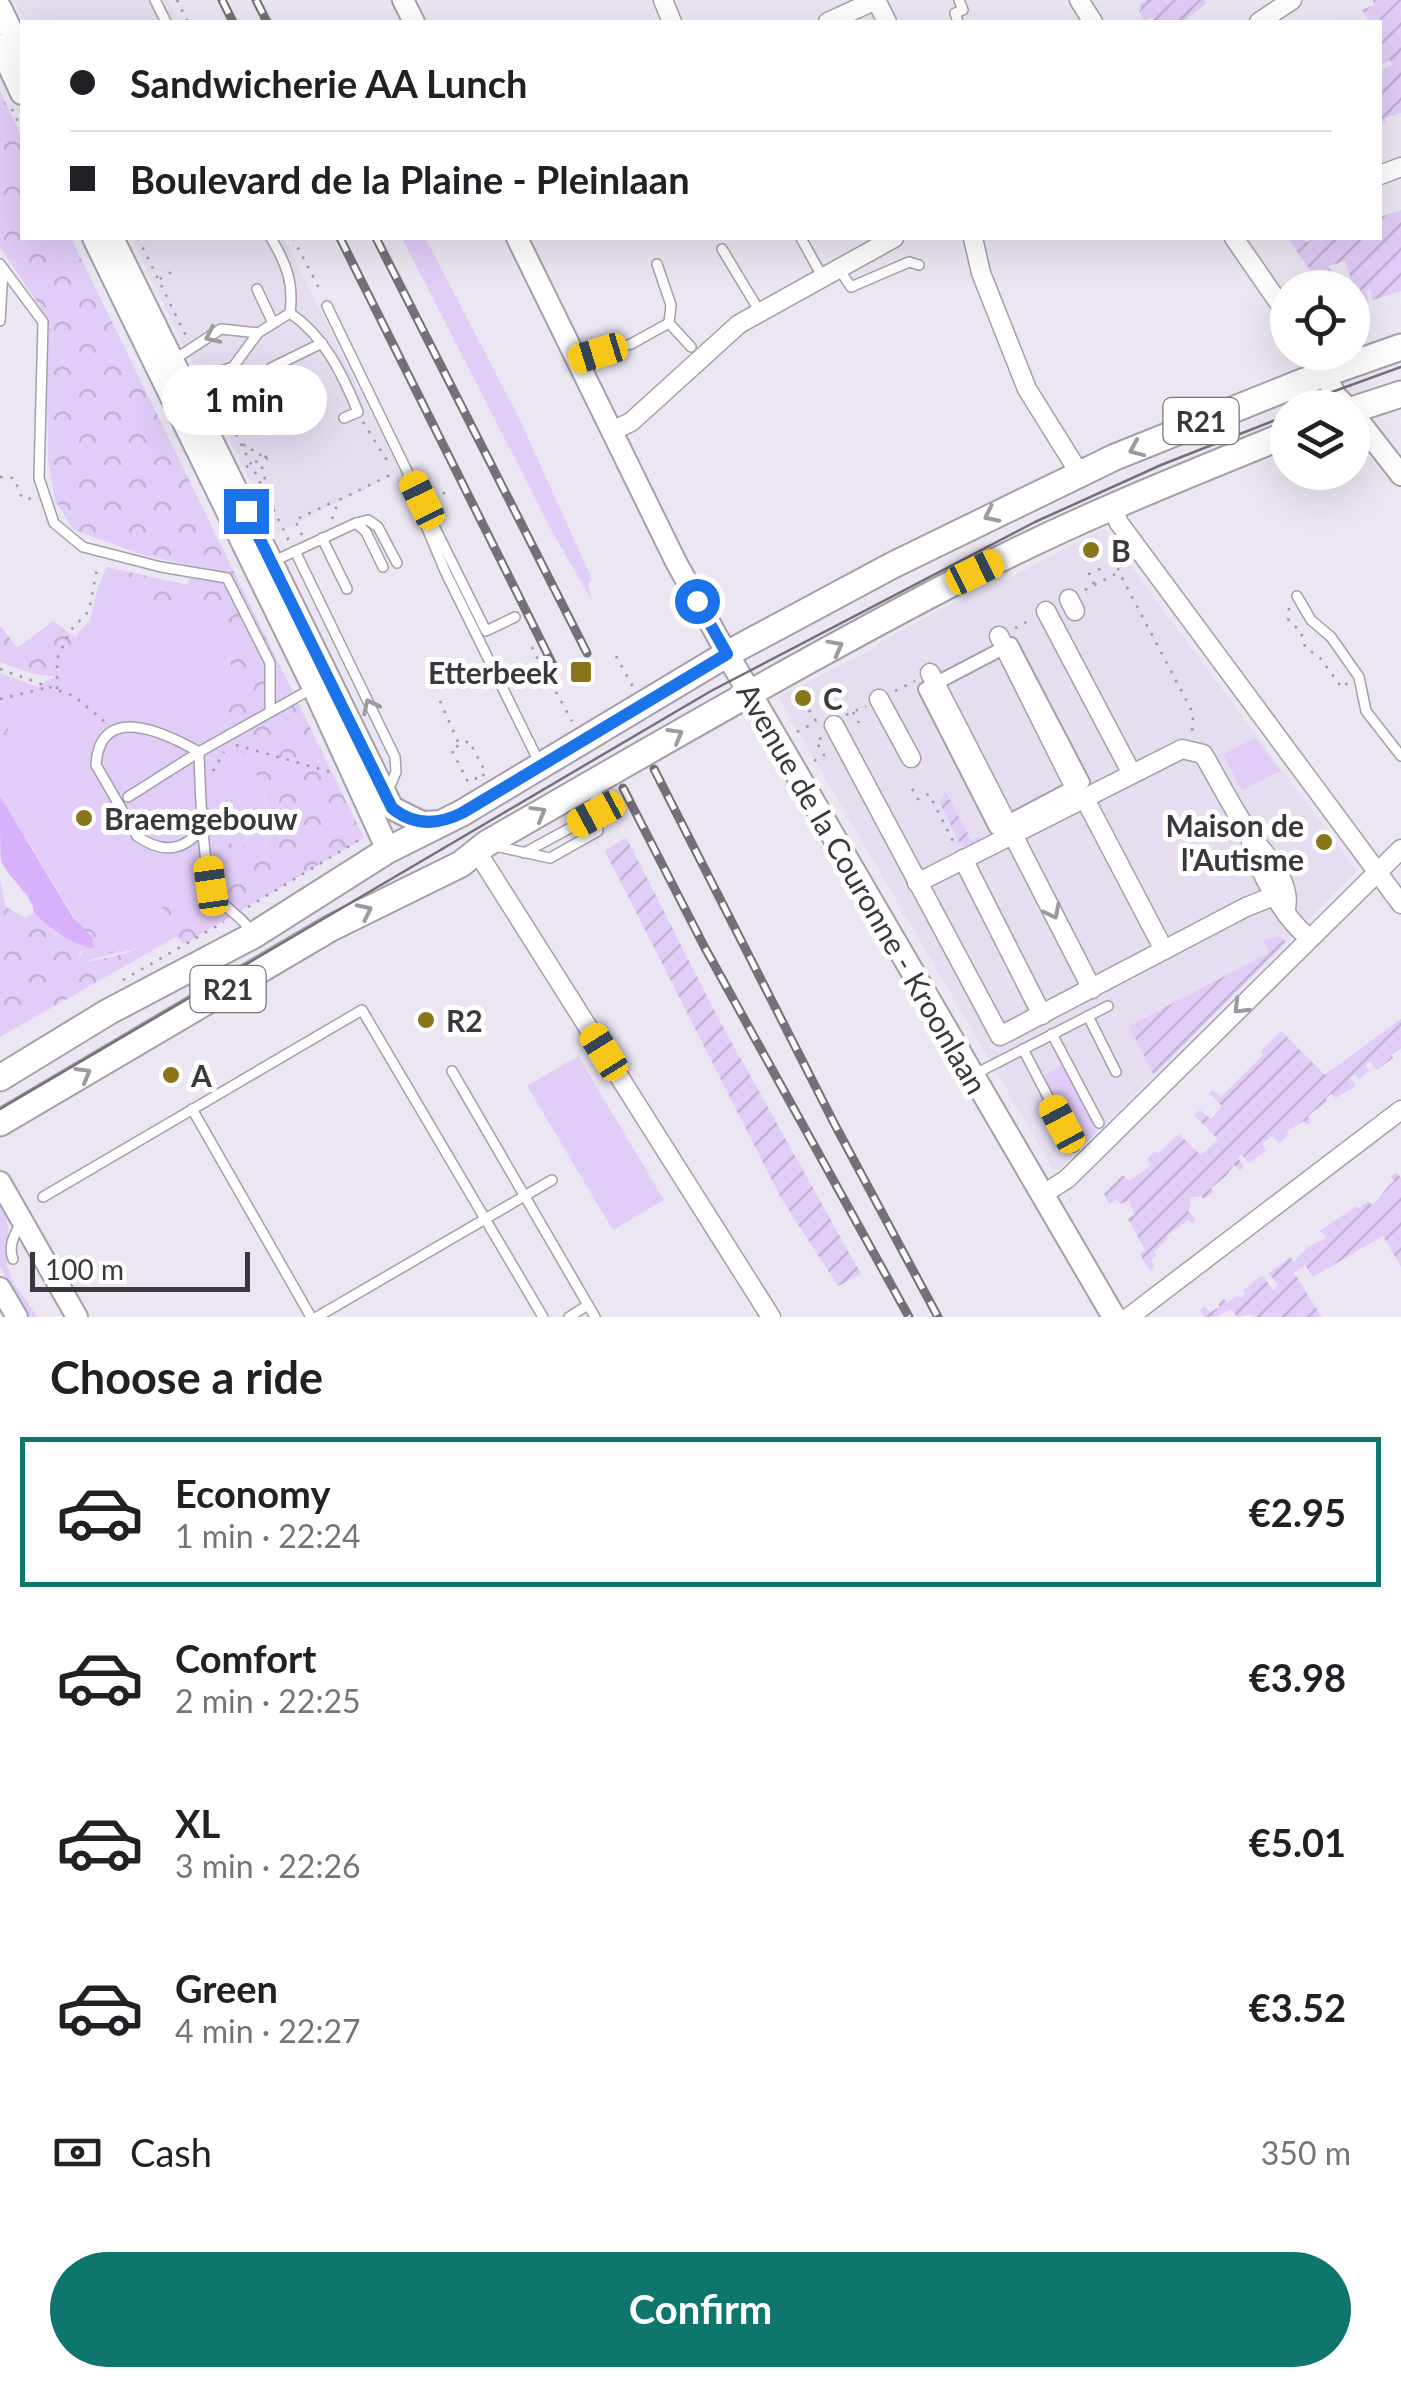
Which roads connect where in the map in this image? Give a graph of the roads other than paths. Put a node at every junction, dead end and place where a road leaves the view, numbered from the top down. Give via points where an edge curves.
1 (876, 0) edge
2 (959, 0) edge
3 (1292, 0) edge
4 (0, 8) edge
5 (832, 20) edge
6 (957, 20) edge
7 (1261, 20) edge
8 (11, 59) edge
9 (20, 86) edge
10 (95, 240) edge
11 (113, 240) edge
12 (272, 240) edge
13 (519, 240) edge
14 (803, 240) edge
15 (890, 240) edge
16 (973, 240) edge
17 (1235, 240) edge
18 (722, 249) dead end
19 (657, 264) dead end
20 (919, 264) dead end
21 (2, 267) edge
22 (831, 273) junction
23 (257, 289) dead end
24 (1270, 290) edge
25 (327, 306) road end
26 (760, 312) junction
27 (290, 313) junction
28 (0, 320) edge
29 (273, 323) junction
30 (668, 323) junction
31 (258, 332) junction
32 (322, 343) junction
33 (691, 347) dead end
34 (1401, 348) edge
35 (1370, 354) edge
36 (577, 360) junction
37 (173, 361) junction
38 (271, 368) dead end
39 (1305, 370) edge
40 (184, 385) junction
41 (1401, 394) edge
42 (1370, 404) edge
43 (344, 418) dead end
44 (612, 431) junction
45 (1370, 435) edge
46 (1270, 442) edge
47 (1080, 474) junction
48 (1401, 475) edge
49 (1112, 508) junction
50 (423, 515) junction
51 (356, 522) junction
52 (324, 537) junction
53 (294, 552) junction
54 (271, 562) junction
55 (397, 563) dead end
56 (383, 567) dead end
57 (347, 589) dead end
58 (1299, 599) road end
59 (1046, 611) dead end
60 (515, 617) dead end
61 (1002, 642) joint
62 (727, 654) junction
63 (933, 678) joint
64 (322, 685) junction
65 (749, 692) junction
66 (879, 700) dead end
67 (270, 710) junction
68 (835, 725) road end
69 (199, 752) junction
70 (1401, 756) edge
71 (910, 758) dead end
72 (541, 766) junction
73 (1132, 774) junction
74 (602, 777) junction
75 (1080, 795) junction
76 (128, 797) dead end
77 (381, 800) junction
78 (596, 814) junction
79 (444, 822) junction
80 (203, 826) junction
81 (1010, 828) junction
82 (378, 842) junction
83 (481, 847) junction
84 (1401, 849) edge
85 (524, 853) junction
86 (962, 859) junction
87 (1376, 871) junction
88 (917, 883) junction
89 (1280, 902) junction
90 (1401, 904) edge
91 (254, 935) junction
92 (1309, 938) junction
93 (1164, 950) junction
94 (1092, 989) junction
95 (1108, 1006) dead end
96 (1042, 1015) junction
97 (1088, 1016) junction
98 (1052, 1034) junction
99 (1023, 1049) junction
100 (452, 1071) dead end
101 (1116, 1072) dead end
102 (973, 1075) junction
103 (0, 1078) edge
104 (192, 1110) junction
105 (1401, 1110) edge
106 (0, 1123) edge
107 (1099, 1123) dead end
108 (1074, 1147) dead end
109 (552, 1180) dead end
110 (0, 1182) edge
111 (1042, 1195) junction
112 (43, 1196) dead end
113 (524, 1196) junction
114 (485, 1219) junction
115 (22, 1220) junction
116 (13, 1259) dead end
117 (0, 1288) edge
118 (588, 1305) junction
119 (17, 1317) edge
120 (77, 1317) edge
121 (314, 1317) edge
122 (543, 1317) edge
123 (569, 1317) edge
124 (595, 1317) edge
125 (770, 1317) edge
126 (1114, 1317) edge
127 (1129, 1317) edge

1 - 5 street
2 - 6 lane
3 - 7 street
4 - 8 main road
8 - 9 main road
10 - 64 main road
11 - 37 main road
12 - 27 lane via 287,265
13 - 36 street, Avenue de la Couronne - Kroonlaan
14 - 22 lane
15 - 22 street
16 - 47 street via 1027,389
17 - 24 street
18 - 26 lane
19 - 30 lane via 671,304
20 - 22 lane via 909,262 850,287
21 - 28 lane
21 - 67 lane via 43,322 39,478 54,523 83,546 227,578 270,663
22 - 26 street
23 - 29 lane
25 - 50 lane via 422,500
26 - 44 street
27 - 29 lane
27 - 32 lane
29 - 31 lane
30 - 33 lane
30 - 36 lane via 631,344
31 -> 37 lane via 221,328
31 - 40 lane via 233,366
32 - 38 lane
32 - 43 lane via 358,412
34 - 35 main road, R21
36 - 44 street, Avenue de la Couronne - Kroonlaan
37 - 40 main road
39 -> 47 main road, R21
40 - 54 main road
41 - 42 main road
44 - 62 street, Avenue de la Couronne - Kroonlaan
45 - 48 street
46 - 49 main road, R21
47 -> 62 main road, R21
65 -> 49 main road, R21
49 - 87 street
50 - 60 lane via 486,630
50 - 72 lane
51 - 52 lane
51 - 55 lane via 378,527
51 - 56 lane
52 - 53 lane
52 - 57 lane
53 - 54 lane
77 -> 53 lane via 396,772 395,757
54 - 64 main road
58 - 70 lane via 1358,677 1366,711
59 - 73 street via 1112,751
61 - 63 street
61 - 75 street
62 - 65 main road, Avenue de la Couronne - Kroonlaan
62 - 72 main road, R21
63 - 81 street
64 - 67 lane
64 - 77 main road
74 -> 65 main road, R21
65 - 102 main road, Avenue de la Couronne - Kroonlaan
66 - 71 street
67 - 69 lane
68 - 88 street
69 - 76 lane
69 - 80 lane
69 - 80 lane via 123,726 102,738 96,765 148,844 182,846
72 - 79 main road, R21
73 - 75 street
73 - 89 street via 1153,755 1192,748 1203,754 1267,854 1288,897
74 - 78 lane
83 -> 74 main road, R21
75 - 81 street
75 - 93 street
77 - 79 main road via 408,818
77 - 82 main road
78 - 85 lane
78 - 85 lane via 598,831 550,858
79 - 82 main road, R21
80 - 91 lane via 216,897
81 - 86 street
81 -> 94 street
82 - 91 main road, R21
83 - 85 lane
106 -> 83 main road, R21
83 - 125 street
84 - 87 street
86 - 88 street
86 - 96 street
87 - 90 street
87 - 92 street
88 - 96 street via 1000,1036
89 - 92 street
89 - 93 street via 1246,907
91 - 103 main road, R21
92 -> 111 street via 1067,1179
93 - 94 street
94 - 96 street
95 - 97 lane
97 - 98 lane
97 - 101 lane
98 - 99 lane
98 - 107 lane
99 - 102 lane
99 - 108 lane
100 - 113 lane
102 - 111 main road, Avenue de la Couronne - Kroonlaan
104 - 112 lane
104 - 114 lane via 362,1010
104 - 121 lane
105 - 127 street
109 - 113 lane
110 - 115 street
111 - 126 main road, Avenue de la Couronne - Kroonlaan
113 - 114 lane
113 - 118 lane
114 - 121 lane
114 - 122 lane
115 - 116 lane
115 - 120 street
117 - 119 street
118 - 123 lane
118 - 124 lane

